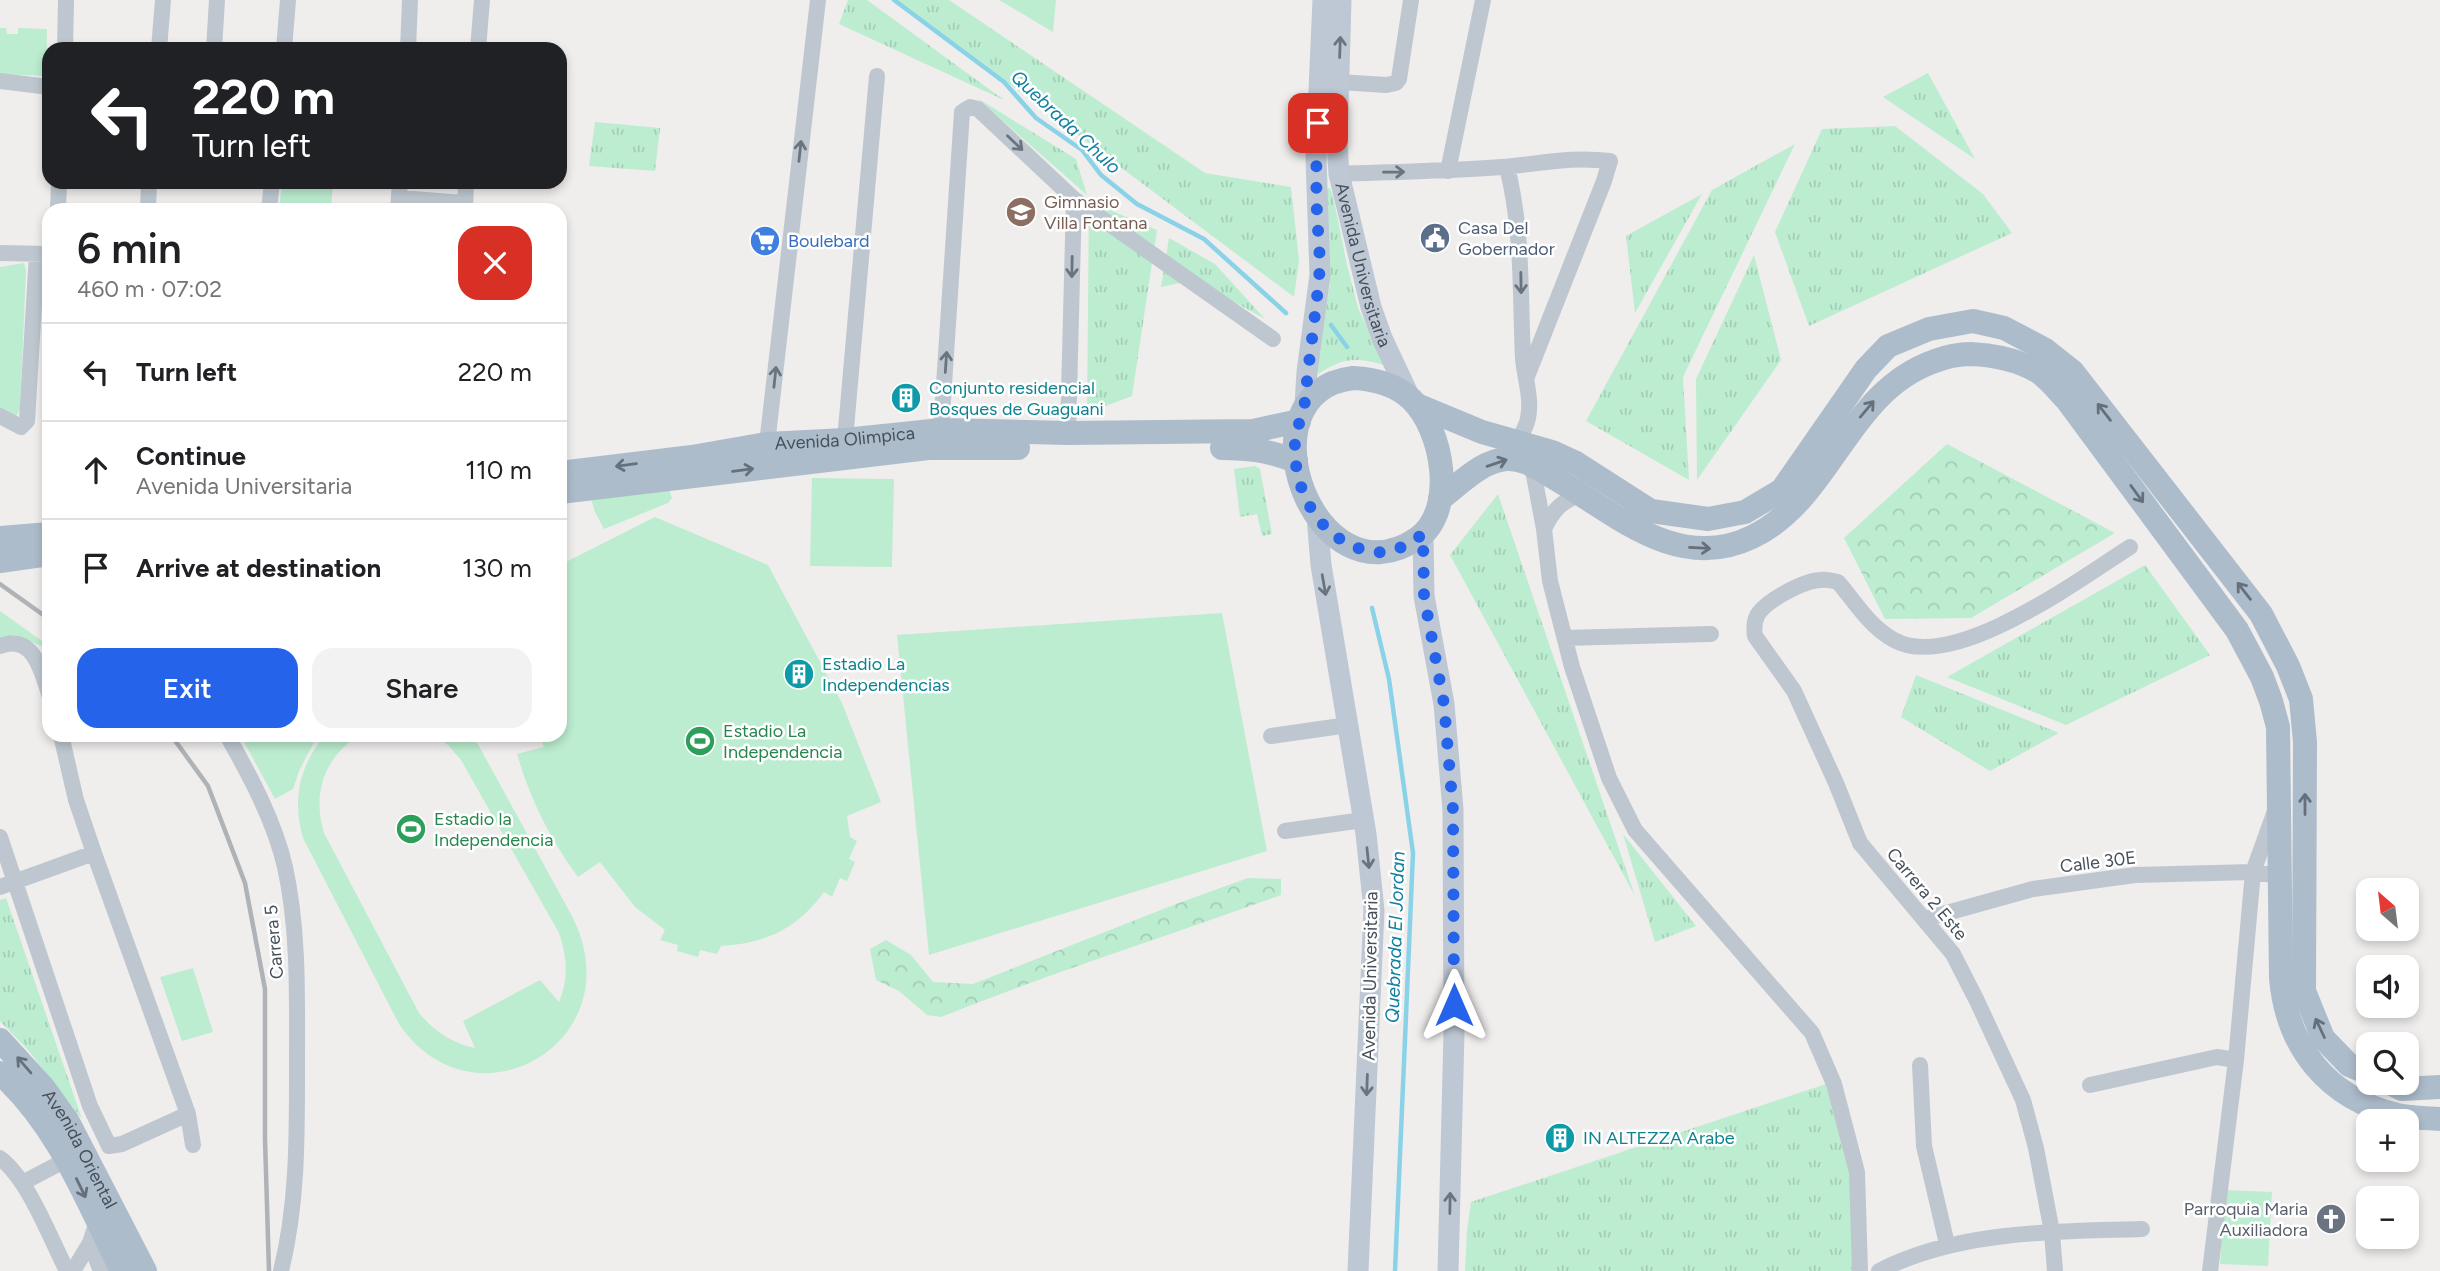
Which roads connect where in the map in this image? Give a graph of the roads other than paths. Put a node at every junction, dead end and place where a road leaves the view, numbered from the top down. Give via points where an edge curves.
1 (66, 0) edge
2 (163, 0) edge
3 (217, 0) edge
4 (288, 0) edge
5 (410, 0) edge
6 (482, 0) edge
7 (818, 0) edge
8 (1323, 0) edge
9 (1342, 0) edge
10 (1411, 0) edge
11 (1483, 0) edge
12 (65, 42) edge
13 (160, 42) edge
14 (214, 42) edge
15 (285, 42) edge
16 (408, 42) edge
17 (479, 42) edge
18 (877, 76) dead end
19 (0, 81) edge
20 (1339, 82) junction
21 (42, 86) edge
22 (1507, 167) junction
23 (1448, 171) junction
24 (1339, 174) junction
25 (399, 197) edge
26 (1074, 199) junction
27 (442, 203) edge
28 (0, 253) edge
29 (42, 254) edge
30 (42, 264) edge
31 (1272, 339) dead end
32 (1526, 379) junction
33 (1413, 401) junction
34 (1302, 413) junction
35 (0, 416) edge
36 (941, 430) junction
37 (1068, 433) junction
38 (845, 440) junction
39 (1517, 443) junction
40 (767, 444) junction
41 (1296, 461) junction
42 (1532, 465) junction
43 (567, 472) edge
44 (567, 491) edge
45 (1581, 493) junction
46 (1440, 499) junction
47 (1317, 517) junction
48 (1544, 529) junction
49 (1423, 534) junction
50 (42, 535) edge
51 (1, 543) edge
52 (2130, 547) dead end
53 (42, 557) edge
54 (1711, 634) dead end
55 (1565, 638) junction
56 (0, 646) edge
57 (42, 673) edge
58 (1348, 725) junction
59 (1271, 736) dead end
60 (63, 742) edge
61 (231, 742) edge
62 (2279, 801) junction
63 (1363, 820) junction
64 (1285, 831) dead end
65 (0, 837) edge
66 (94, 853) junction
67 (2253, 872) junction
68 (2280, 876) junction
69 (7, 885) edge
70 (1925, 919) junction
71 (0, 1040) edge
72 (2235, 1060) junction
73 (1920, 1065) dead end
74 (2356, 1068) edge
75 (0, 1073) edge
76 (2090, 1086) dead end
77 (2440, 1087) edge
78 (2419, 1088) edge
79 (188, 1114) junction
80 (2440, 1119) edge
81 (193, 1145) dead end
82 (0, 1158) edge
83 (68, 1159) junction
84 (22, 1183) junction
85 (2142, 1229) dead end
86 (94, 1232) junction
87 (2052, 1232) junction
88 (1947, 1244) junction
89 (67, 1271) edge
90 (73, 1271) edge
91 (102, 1271) edge
92 (122, 1271) edge
93 (145, 1271) edge
94 (281, 1271) edge
95 (1358, 1271) edge
96 (1448, 1271) edge
97 (1860, 1271) edge
98 (1879, 1271) edge
99 (2055, 1271) edge
100 (2210, 1271) edge

1 - 12 street
2 - 13 street
3 - 14 street
4 - 15 street
5 - 16 street
6 - 17 street
40 -> 7 street
8 - 34 main road, Avenida Universitaria via 1316,158 1320,275
20 -> 9 main road, Avenida Universitaria
10 - 20 street via 1396,83
11 - 23 street
18 - 38 street
19 - 21 street
20 - 24 main road, Avenida Universitaria
22 - 23 street
22 -> 32 street via 1520,255
22 - 32 street via 1552,160 1610,161
24 -> 23 street
24 - 33 main road, Avenida Universitaria via 1371,307
25 - 27 street
26 - 31 street
36 -> 26 street via 962,112 978,109
26 -> 37 street
28 - 29 street
30 - 35 street via 27,421 20,427
32 - 39 street via 1528,421
33 - 34 main road via 1379,380 1339,379 1328,384
33 - 39 main road
33 - 46 main road via 1433,435 1440,459
34 - 37 main road, Avenida Olimpica via 1253,431
34 - 41 main road
36 - 37 main road, Avenida Olimpica
36 - 38 main road, Avenida Olimpica
38 - 40 main road, Avenida Olimpica
74 -> 39 main road via 2323,1038 2304,991 2305,742 2301,699 2288,666 2261,614 2073,372 2044,349 2004,328 1973,321 1929,329 1888,346 1866,369 1782,491 1745,512 1708,519 1651,511 1576,463
40 -> 43 main road, Avenida Olimpica
44 -> 41 main road, Avenida Olimpica via 928,448 1253,448
41 - 47 main road via 1304,496
42 - 45 main road
46 -> 42 main road via 1495,462 1512,459
42 - 48 street
45 - 48 street via 1558,506
45 -> 62 main road via 1658,539 1716,549 1752,537 1784,515 1881,393 1918,367 1955,354 1998,355 2038,372 2067,400 2237,630 2262,677 2278,727
46 - 49 main road via 1438,513
47 - 49 main road via 1337,538 1359,550 1381,553 1403,548
47 -> 58 main road, Avenida Universitaria
48 - 55 street via 1550,581
96 -> 49 main road via 1453,810 1444,704 1424,596
50 - 51 main road
51 - 53 main road
52 - 70 street, Carrera 2 Este via 2039,604 1952,645 1916,648 1896,641 1872,626 1838,582 1822,579 1804,583 1758,614 1755,636 1794,691 1860,843
54 - 55 street
55 - 97 street via 1609,778 1635,830 1812,1033 1834,1084 1857,1172
56 - 57 street via 23,644
58 - 59 street
58 - 63 main road, Avenida Universitaria
60 - 66 street
61 - 94 street, Carrera 5 via 264,806 284,864 293,917 297,1160
62 - 67 street
62 - 68 main road
63 - 64 street
63 -> 95 main road, Avenida Universitaria via 1374,911
65 - 69 street
66 - 69 street
66 - 79 street
67 - 68 street, Calle 30E
67 - 70 street, Calle 30E via 2135,875 2033,889
67 - 72 street
68 - 80 main road via 2283,1004 2313,1066 2340,1091 2372,1107
69 - 79 street via 109,1146
70 - 87 street, Carrera 2 Este via 1953,954 2023,1100
93 -> 71 main road, Avenida Oriental via 67,1120
72 - 76 street via 2217,1057
72 - 100 street
73 - 88 street via 1924,1146
75 - 83 main road, Avenida Oriental via 52,1133
77 - 78 main road
79 - 81 street
82 - 84 street
83 - 84 street
83 -> 86 main road, Avenida Oriental
84 - 89 street
85 - 87 street
86 - 90 street
86 - 91 street
86 - 92 main road, Avenida Oriental
87 - 88 street
87 - 99 street, Carrera 2 Este
88 - 98 street

